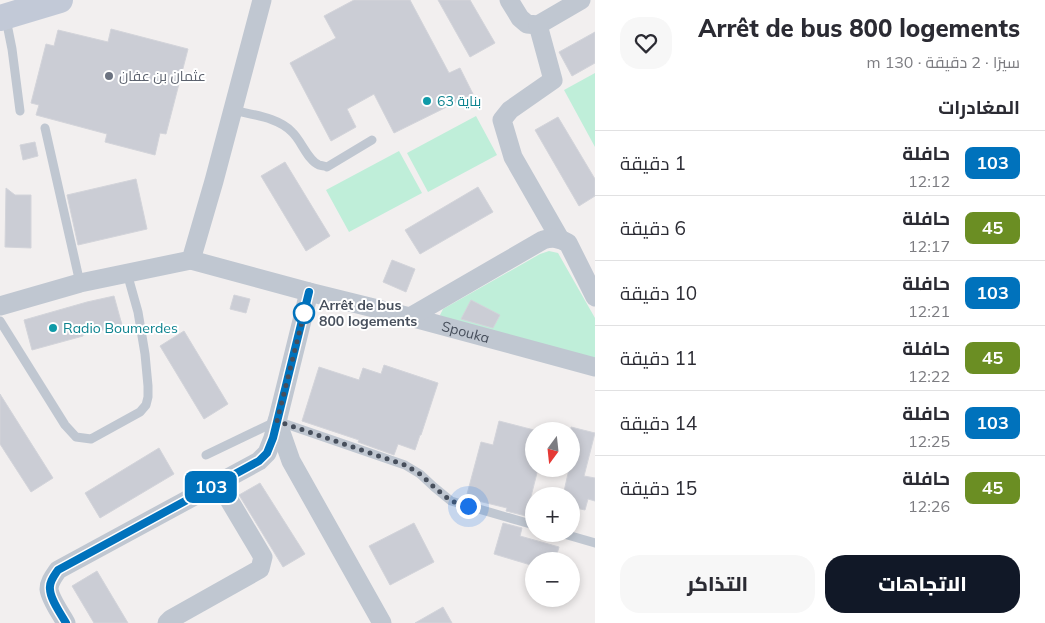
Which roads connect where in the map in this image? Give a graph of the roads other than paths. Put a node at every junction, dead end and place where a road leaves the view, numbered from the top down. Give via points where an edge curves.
1 (60, 0) edge
2 (262, 0) edge
3 (510, 0) edge
4 (580, 0) edge
5 (3, 17) edge
6 (538, 25) junction
7 (233, 110) junction
8 (20, 111) dead end
9 (45, 128) dead end
10 (372, 140) dead end
11 (560, 239) junction
12 (191, 260) junction
13 (127, 273) junction
14 (80, 283) junction
15 (309, 292) junction
16 (595, 296) edge
17 (0, 306) edge
18 (410, 317) junction
19 (0, 320) edge
20 (595, 367) edge
21 (277, 421) junction
22 (206, 454) dead end
23 (219, 483) junction
24 (525, 522) edge
25 (580, 539) edge
26 (595, 543) edge
27 (66, 623) edge
28 (167, 623) edge
29 (382, 623) edge

1 - 5 street
2 - 7 street
3 - 6 street via 520,18 527,24
4 - 6 street
5 - 8 lane via 12,49
6 - 11 street via 553,80 510,110 502,120 513,157
7 - 10 lane via 285,126 313,161 327,167
7 - 12 street
9 - 14 lane
11 - 16 street via 568,243
11 - 18 street via 543,240
12 - 13 street
12 - 15 street, Spouka
13 - 14 street
13 - 19 lane via 145,354 146,405 140,412 91,439 76,437 65,425
14 - 17 street
15 - 18 street, Spouka
15 - 21 street
18 - 20 street, Spouka
21 - 22 lane
21 - 23 street via 267,453 259,461
21 - 24 lane via 405,465 451,501
21 - 29 street via 291,461
23 - 27 street via 58,570 50,589
23 - 28 street via 263,557 260,569
25 - 26 lane

